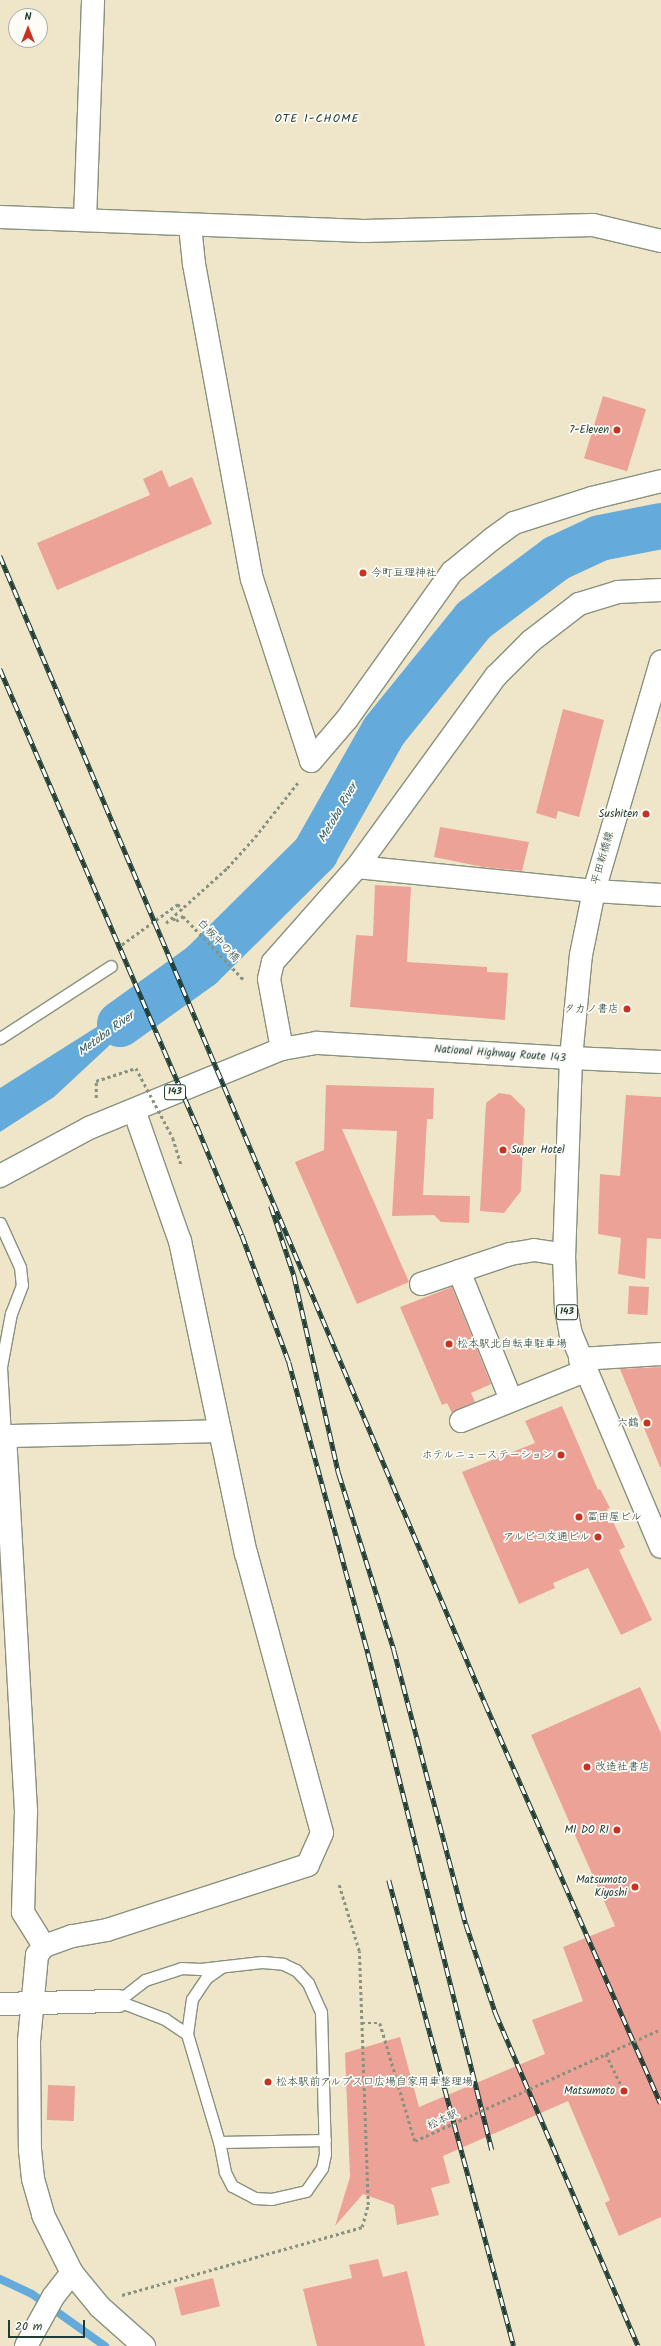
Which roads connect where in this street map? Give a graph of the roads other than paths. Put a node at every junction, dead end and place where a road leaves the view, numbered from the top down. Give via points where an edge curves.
1 (93, 0) edge
2 (0, 217) edge
3 (85, 220) junction
4 (190, 226) junction
5 (661, 241) edge
6 (661, 481) edge
7 (661, 590) edge
8 (661, 662) edge
9 (658, 686) edge
10 (357, 867) junction
11 (594, 891) junction
12 (661, 895) edge
13 (111, 966) road end
14 (0, 1038) edge
15 (282, 1049) junction
16 (571, 1058) junction
17 (661, 1062) edge
18 (134, 1110) junction
19 (0, 1176) edge
20 (0, 1223) edge
21 (564, 1256) junction
22 (459, 1271) junction
23 (421, 1284) dead end
24 (661, 1354) edge
25 (582, 1365) junction
26 (1, 1367) edge
27 (511, 1400) junction
28 (464, 1416) dead end
29 (220, 1431) junction
30 (6, 1436) junction
31 (654, 1515) edge
32 (661, 1547) edge
33 (44, 1946) junction
34 (222, 1967) junction
35 (118, 2000) junction
36 (0, 2004) edge
37 (33, 2005) junction
38 (187, 2034) junction
39 (325, 2140) junction
40 (219, 2142) junction
41 (72, 2273) junction
42 (26, 2346) edge
43 (144, 2346) edge

1 - 3 main road
2 - 3 main road
3 - 4 main road
4 - 5 main road via 364,231 593,225
4 - 6 main road via 194,264 252,579 310,761 347,719 452,572 492,539 514,523 592,498
7 - 10 main road via 618,592 580,604 531,641 496,676
8 - 9 main road, 平田新橋線
9 - 11 main road, 平田新橋線
10 - 11 main road
10 - 15 main road via 273,962 269,979
11 - 12 main road
11 - 16 main road, 平田新橋線 via 581,955
13 - 14 lane
15 - 16 main road, National Highway Route 143 / 143 via 317,1043
15 - 18 main road, National Highway Route 143 / 143
16 - 17 main road
16 - 21 main road, National Highway Route 143 / 143
18 - 19 main road, National Highway Route 143 / 143 via 89,1128
18 - 29 main road via 180,1242
20 - 26 lane via 20,1267 22,1285 11,1313
21 - 22 main road via 534,1250 510,1254
21 - 25 main road, National Highway Route 143 / 143 via 566,1309 571,1334
22 - 23 main road
22 - 27 main road
24 - 25 main road
25 - 27 main road
25 - 31 main road, National Highway Route 143 / 143
26 - 30 lane
27 - 28 main road
29 - 30 main road
29 - 33 main road via 246,1553 322,1833 308,1865 107,1930 72,1936
30 - 33 main road via 26,1811 23,1912
31 - 32 main road, National Highway Route 143 / 143
33 - 37 main road via 38,1955
34 - 35 lane via 181,1968 164,1972 145,1980
34 - 38 lane via 206,1978 192,1999
34 - 39 lane via 262,1962 283,1964 296,1970 308,1983 320,2012
35 - 37 main road
35 - 38 lane via 165,2019
36 - 37 main road
37 - 41 main road via 29,2042 30,2150 33,2180 43,2215
38 - 40 lane
39 - 40 lane
39 - 40 lane via 322,2168 306,2191 272,2199 255,2198 232,2186 225,2172
41 - 42 main road via 49,2304
41 - 43 main road via 100,2307

